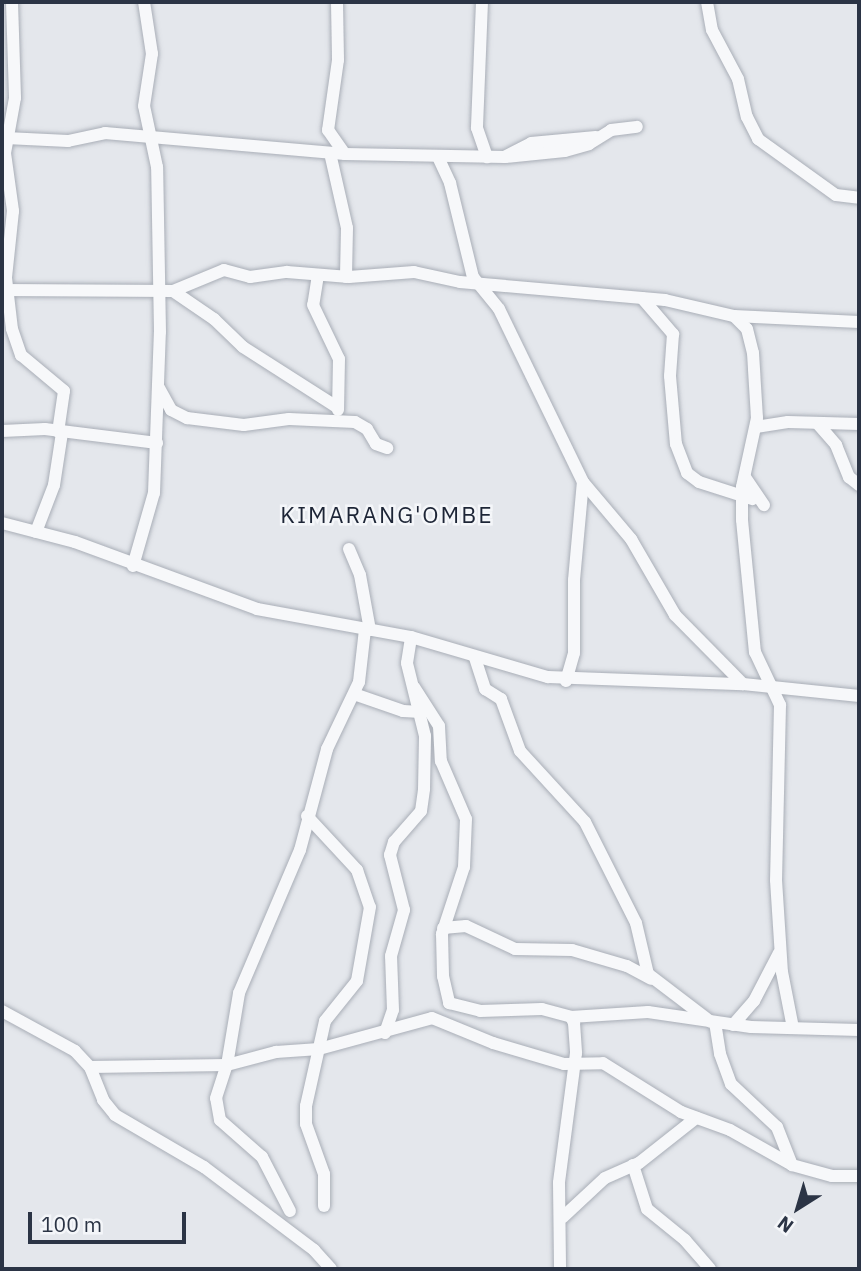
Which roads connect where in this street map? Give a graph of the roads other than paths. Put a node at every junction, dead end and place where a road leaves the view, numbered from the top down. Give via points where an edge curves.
1 (12, 2) edge
2 (144, 2) edge
3 (337, 2) edge
4 (482, 2) edge
5 (707, 2) edge
6 (637, 127) dead end
7 (152, 135) junction
8 (6, 138) junction
9 (330, 153) junction
10 (345, 154) junction
11 (487, 156) junction
12 (438, 157) junction
13 (859, 198) edge
14 (318, 275) junction
15 (346, 277) junction
16 (479, 284) junction
17 (5, 290) edge
18 (159, 291) junction
19 (173, 291) junction
20 (642, 298) junction
21 (734, 316) junction
22 (859, 322) edge
23 (157, 384) junction
24 (337, 407) junction
25 (339, 421) junction
26 (818, 424) junction
27 (859, 424) edge
28 (755, 427) junction
29 (2, 431) edge
30 (60, 432) junction
31 (157, 443) junction
32 (387, 448) dead end
33 (583, 482) junction
34 (859, 485) edge
35 (751, 500) junction
36 (2, 523) edge
37 (36, 532) junction
38 (349, 549) dead end
39 (133, 566) junction
40 (367, 630) junction
41 (411, 637) junction
42 (475, 658) junction
43 (566, 681) junction
44 (743, 684) junction
45 (769, 685) junction
46 (414, 687) junction
47 (354, 694) junction
48 (859, 696) edge
49 (421, 712) junction
50 (307, 816) junction
51 (443, 928) junction
52 (780, 949) junction
53 (654, 980) junction
54 (2, 1011) edge
55 (571, 1017) junction
56 (713, 1022) junction
57 (733, 1024) junction
58 (793, 1028) junction
59 (859, 1030) edge
60 (385, 1033) junction
61 (319, 1049) junction
62 (575, 1063) junction
63 (227, 1065) junction
64 (90, 1067) junction
65 (696, 1118) junction
66 (633, 1165) junction
67 (792, 1165) junction
68 (859, 1176) edge
69 (324, 1206) dead end
70 (290, 1211) dead end
71 (563, 1217) junction
72 (331, 1269) edge
73 (560, 1269) edge
74 (710, 1269) edge

1 - 8 street via 15,98
2 - 7 street via 152,54 144,106
3 - 10 street via 338,60 328,130
4 - 11 street via 477,128
5 - 13 street via 712,30 738,79 758,139 836,195
6 - 11 street via 531,143 505,157
7 - 8 street via 99,133 68,141
7 - 9 street
7 - 18 street
8 - 17 street via 13,195
9 - 10 street
9 - 15 street via 347,228
10 - 12 street
11 - 12 street
12 - 16 street via 450,183 463,251
14 - 15 street
14 - 19 street via 287,272 250,277 224,270
14 - 24 street via 313,305 339,359
15 - 16 street via 414,272
16 - 20 street
16 - 33 street via 499,309
17 - 18 street
17 - 30 street via 21,355 64,391
18 - 19 street
18 - 23 street
19 - 24 street via 214,319 243,347
20 - 21 street
20 - 35 street via 673,334 670,376 676,444 687,473 699,482
21 - 22 street
21 - 28 street via 751,342
23 - 25 street via 171,410 187,418 244,425 289,419
23 - 31 street
24 - 25 street
25 - 32 street via 363,426 376,444
26 - 27 street
26 - 28 street
26 - 34 street via 836,445 849,477
28 - 35 street via 745,477
29 - 30 street
30 - 31 street
30 - 37 street via 54,485
31 - 39 street via 150,514
33 - 43 street via 573,580 574,653
33 - 44 street via 631,539 675,615
35 - 45 street via 755,652
36 - 37 street
37 - 39 street
38 - 40 street via 360,575
39 - 40 street via 257,608
40 - 41 street
40 - 47 street
41 - 42 street
41 - 46 street via 407,663
42 - 43 street
42 - 53 street via 485,689 501,699 520,751 585,822 636,923 643,965
43 - 44 street
44 - 45 street
45 - 48 street
45 - 52 street via 780,705 776,880
46 - 49 street
46 - 51 street via 439,726 441,761 466,818 464,867
47 - 49 street via 403,711
47 - 50 street via 327,749
49 - 60 street via 426,750 423,805 394,842 390,855 404,910 391,956 393,1010
50 - 61 street via 357,870 370,907 355,987 330,1014
50 - 63 street via 300,850 239,993
51 - 53 street via 466,926 515,949 572,950 627,966
51 - 55 street via 443,976 449,1003 480,1011 542,1009
52 - 57 street via 754,1001
52 - 58 street
53 - 56 street
54 - 64 street via 57,1038
55 - 56 street via 648,1012
55 - 62 street
56 - 57 street
56 - 67 street via 731,1084 777,1127
57 - 58 street
58 - 59 street
60 - 61 street via 352,1037
60 - 62 street via 432,1018 493,1043
61 - 63 street via 276,1052
61 - 69 street via 305,1116 324,1174
62 - 65 street via 603,1063
62 - 71 street via 559,1183
63 - 64 street
63 - 70 street via 216,1098 219,1120 262,1157
64 - 72 street via 103,1100 115,1115 204,1167 314,1250
65 - 66 street
65 - 67 street via 730,1130
66 - 71 street via 605,1178
66 - 74 street via 647,1209 685,1240
67 - 68 street via 832,1176
71 - 73 street

